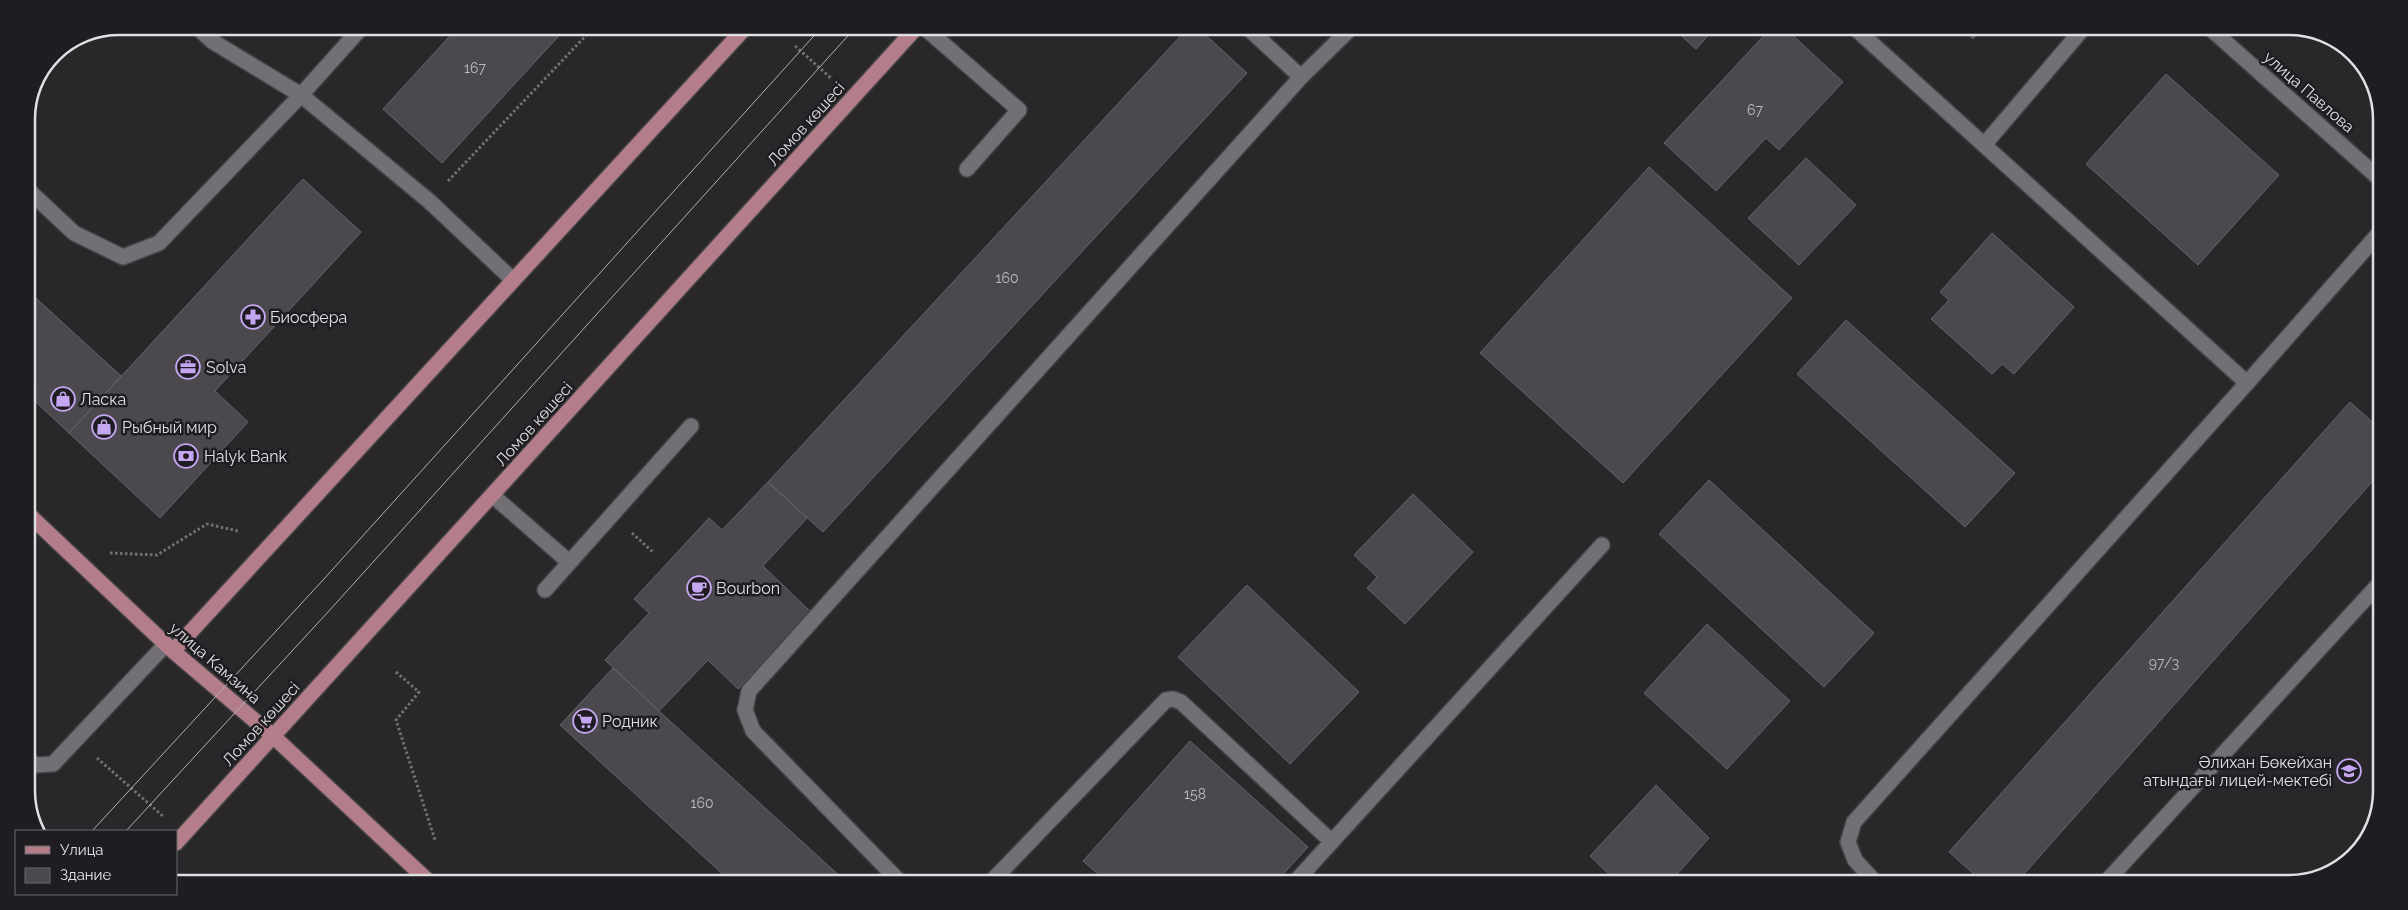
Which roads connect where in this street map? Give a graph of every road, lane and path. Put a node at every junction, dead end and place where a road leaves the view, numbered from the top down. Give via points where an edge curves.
1 (206, 35) edge
2 (355, 35) edge
3 (586, 35) edge
4 (739, 35) edge
5 (910, 35) edge
6 (933, 35) edge
7 (1256, 35) edge
8 (1344, 35) edge
9 (1863, 35) edge
10 (2078, 35) edge
11 (2218, 35) edge
12 (795, 46) dead end
13 (1301, 77) junction
14 (837, 83) dead end
15 (301, 95) junction
16 (1984, 145) junction
17 (966, 169) dead end
18 (2373, 173) edge
19 (35, 196) edge
20 (429, 201) junction
21 (2373, 241) edge
22 (513, 280) junction
23 (2247, 383) junction
24 (691, 426) dead end
25 (492, 495) junction
26 (35, 521) edge
27 (238, 531) dead end
28 (1602, 545) dead end
29 (106, 553) dead end
30 (569, 562) junction
31 (545, 590) dead end
32 (2373, 590) edge
33 (169, 648) junction
34 (396, 672) dead end
35 (274, 737) junction
36 (93, 755) dead end
37 (35, 765) edge
38 (165, 817) dead end
39 (435, 840) dead end
40 (178, 841) edge
41 (1332, 842) junction
42 (421, 875) edge
43 (893, 875) edge
44 (998, 875) edge
45 (1302, 875) edge
46 (1869, 875) edge
47 (2112, 875) edge

1 - 15 street
2 - 15 street
3 - 20 path
4 - 22 main road
5 - 25 main road, Ломов көшесі
6 - 17 street via 1019,110
7 - 13 street
8 - 13 street
9 - 16 street
10 - 16 street
11 - 18 street, улица Павлова
12 - 14 path
13 - 43 street via 749,691 745,710 753,731
15 - 19 street via 160,243 123,257 74,233
15 - 20 street
16 - 23 street
20 - 22 street
21 - 23 street
22 - 33 main road
23 - 46 street via 1854,822 1848,842 1855,860
24 - 30 street
25 - 30 street
25 - 35 main road, Ломов көшесі
26 - 33 main road, улица Камзина
27 - 29 path via 207,524 157,554
28 - 41 street
30 - 31 street
32 - 47 street
33 - 35 main road, улица Камзина
33 - 37 street via 53,764
34 - 39 path via 419,692 396,720
35 - 40 main road, Ломов көшесі
35 - 42 main road, улица Камзина
36 - 38 path
41 - 44 street via 1173,699 1166,700
41 - 45 street

